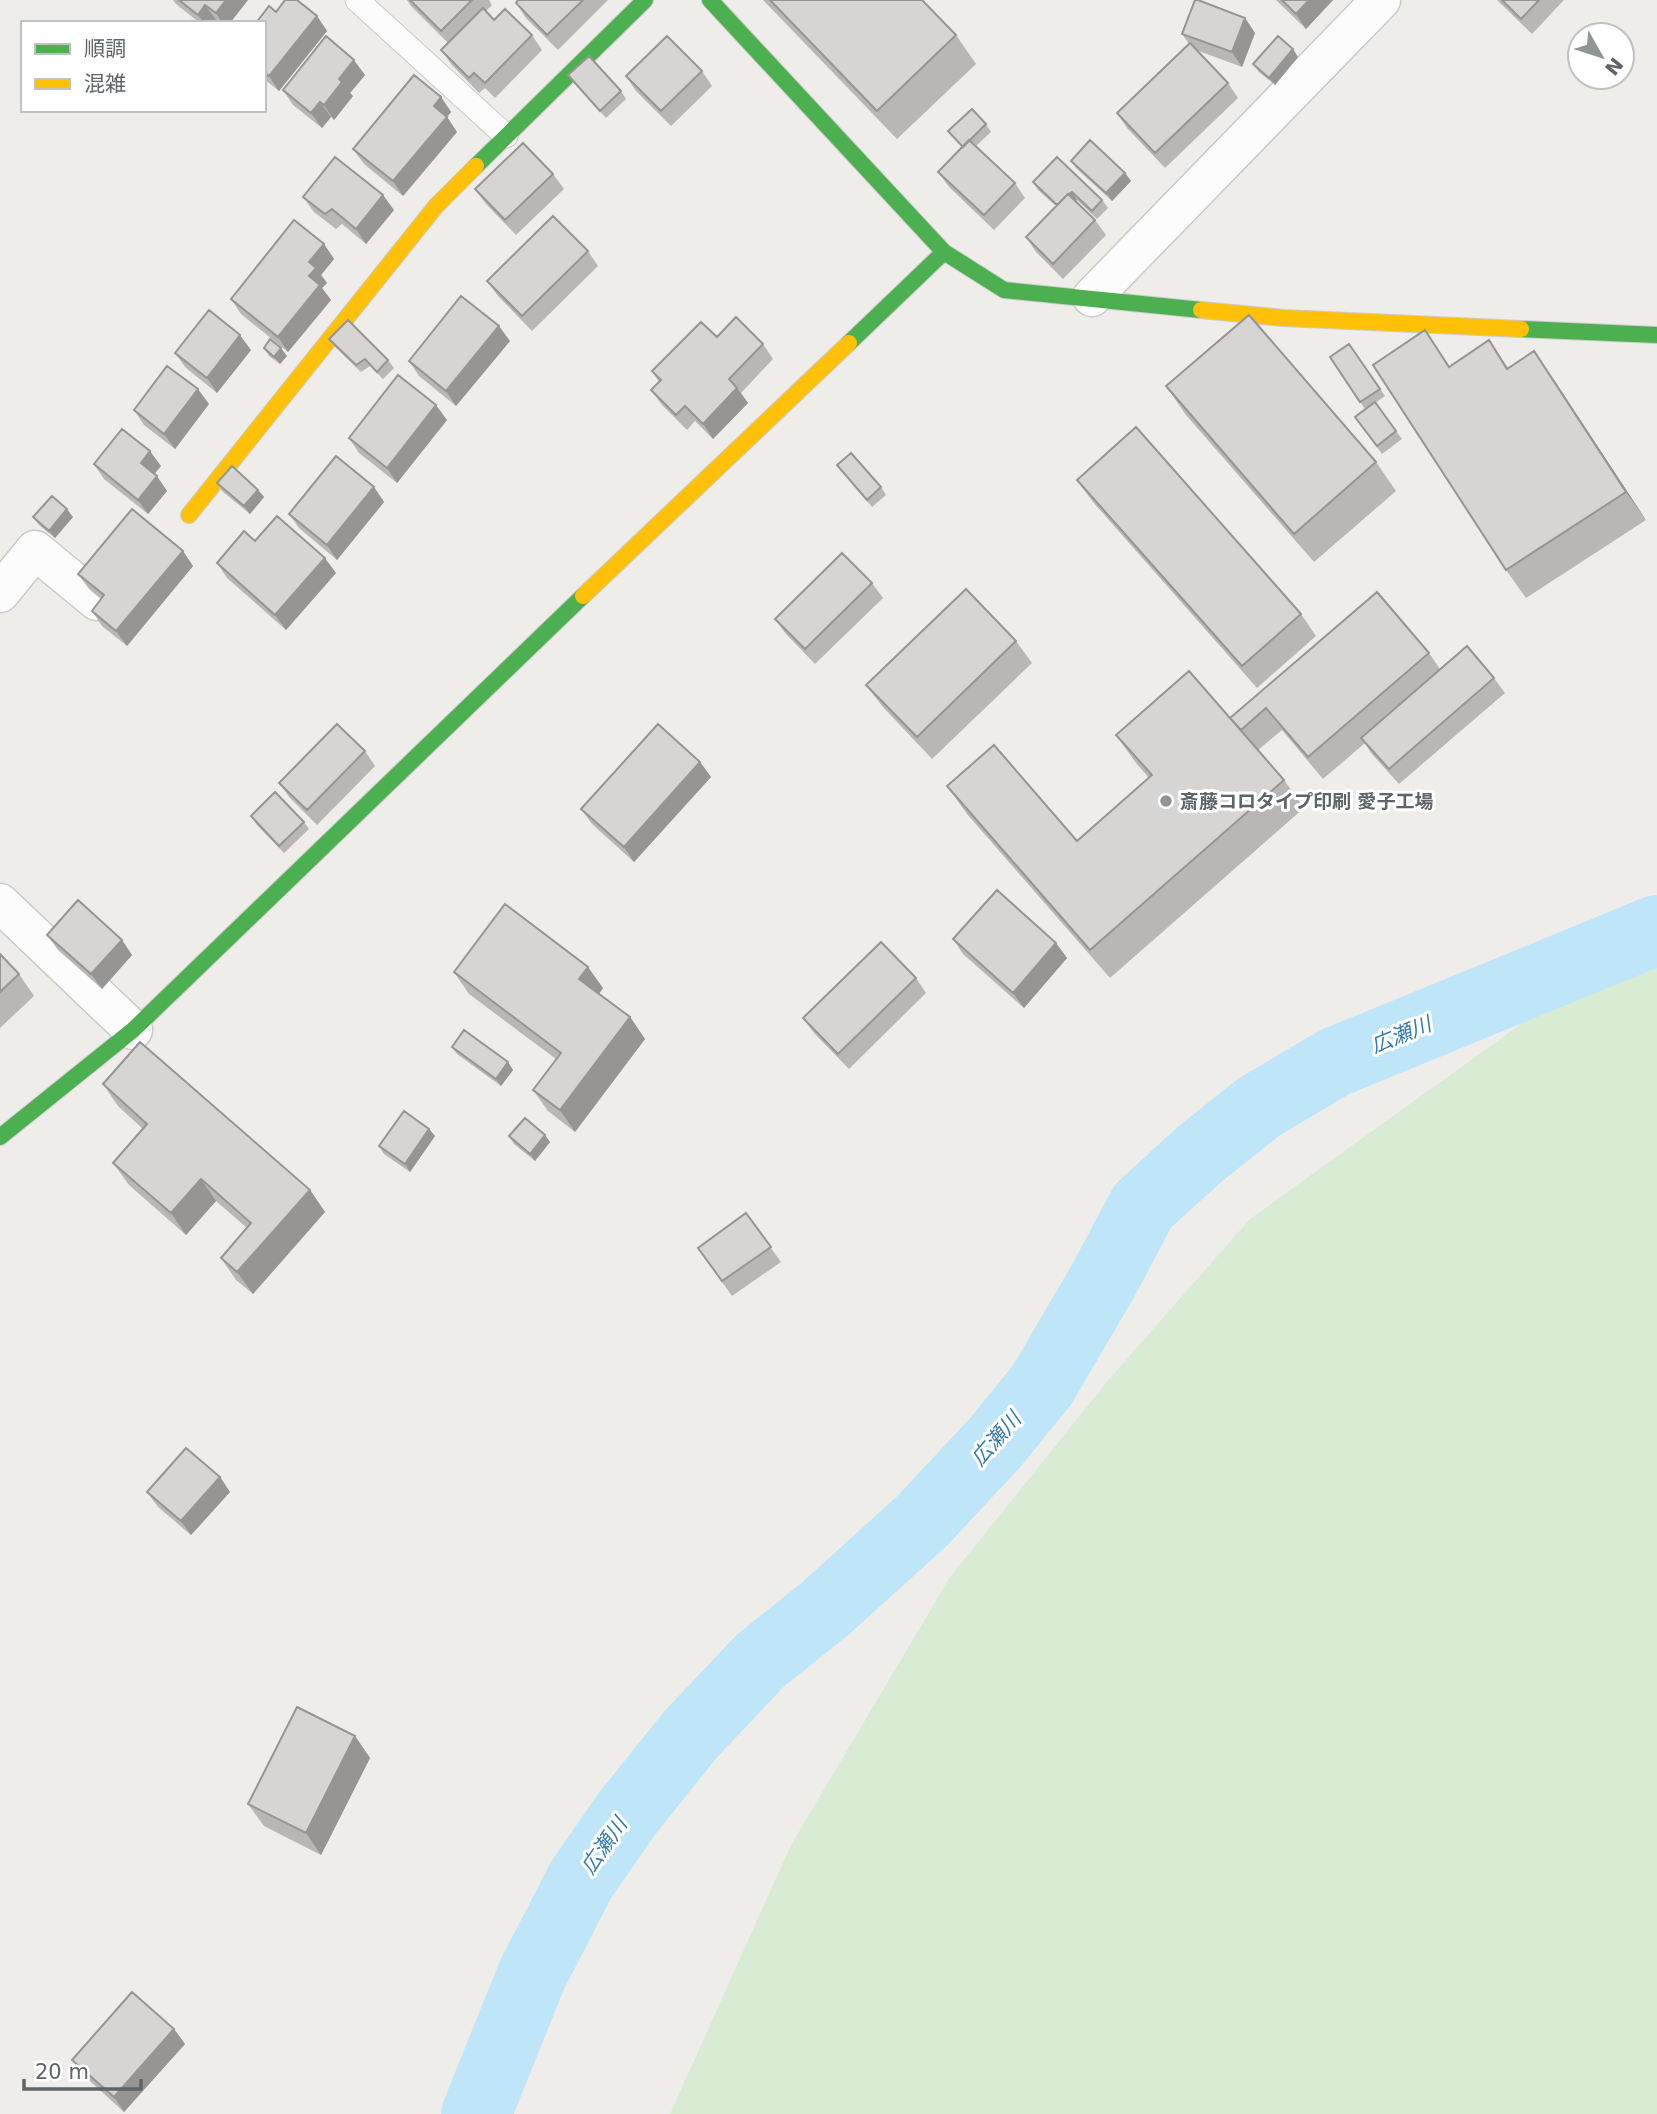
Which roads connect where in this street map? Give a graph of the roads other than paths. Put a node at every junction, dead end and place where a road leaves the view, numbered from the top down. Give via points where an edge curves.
1 (357, 0) edge
2 (645, 0) edge
3 (709, 0) edge
4 (1381, 0) edge
5 (506, 136) junction
6 (944, 253) junction
7 (1092, 297) junction
8 (1657, 335) edge
9 (189, 514) dead end
10 (0, 593) edge
11 (97, 601) edge
12 (0, 903) edge
13 (133, 1030) junction
14 (0, 1137) edge

1 - 5 lane
2 - 5 street
3 - 6 street
4 - 7 street
5 - 9 street via 436,206
6 - 7 street via 1004,290
6 - 13 street
7 - 8 street via 1284,318
10 - 11 street via 35,550
12 - 13 street
13 - 14 street

